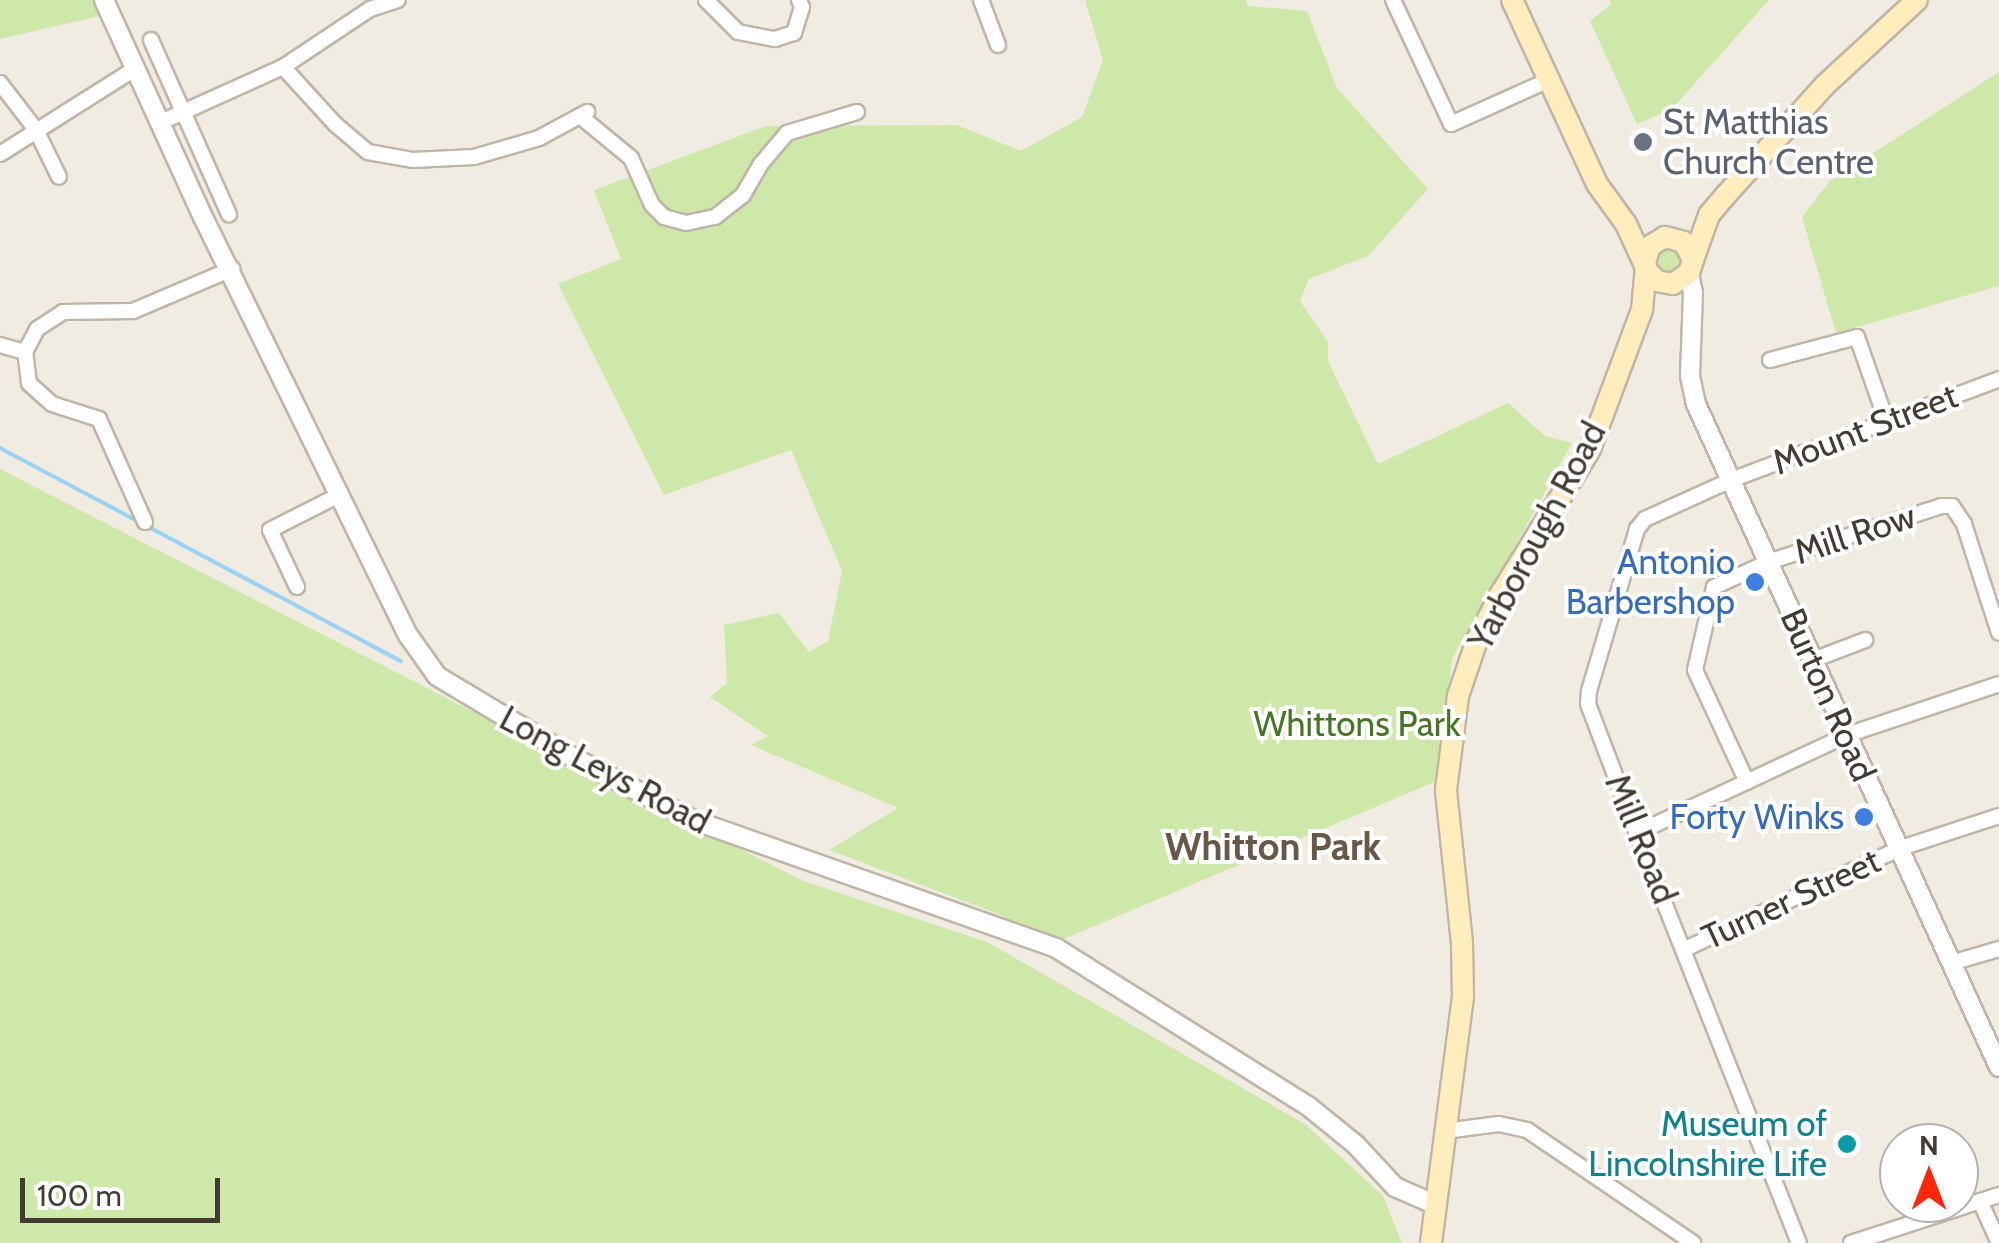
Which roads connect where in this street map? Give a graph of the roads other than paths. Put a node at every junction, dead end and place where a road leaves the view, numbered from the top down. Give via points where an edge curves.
1 (104, 0) edge
2 (398, 0) edge
3 (706, 0) edge
4 (799, 0) edge
5 (981, 0) edge
6 (1393, 0) edge
7 (1512, 0) edge
8 (1917, 0) edge
9 (150, 40) dead end
10 (998, 45) dead end
11 (282, 67) junction
12 (136, 68) junction
13 (1549, 80) junction
14 (0, 83) edge
15 (857, 112) dead end
16 (182, 114) junction
17 (160, 122) junction
18 (36, 130) junction
19 (0, 154) edge
20 (59, 177) dead end
21 (229, 214) dead end
22 (1709, 216) junction
23 (1626, 224) junction
24 (1668, 237) junction
25 (1645, 264) junction
26 (232, 270) junction
27 (1681, 275) junction
28 (1642, 310) junction
29 (0, 345) edge
30 (25, 352) junction
31 (1770, 360) dead end
32 (1999, 379) edge
33 (1886, 420) junction
34 (1731, 480) junction
35 (340, 494) junction
36 (146, 522) dead end
37 (1768, 562) junction
38 (297, 587) dead end
39 (1996, 614) edge
40 (1999, 633) edge
41 (1865, 640) dead end
42 (1813, 660) junction
43 (1999, 684) edge
44 (1846, 735) junction
45 (1747, 782) junction
46 (1999, 816) edge
47 (1637, 833) junction
48 (1898, 849) junction
49 (1685, 949) junction
50 (1999, 949) edge
51 (1952, 963) junction
52 (1999, 1068) edge
53 (1445, 1131) junction
54 (1999, 1195) edge
55 (1980, 1201) junction
56 (1436, 1205) junction
57 (1874, 1240) edge
58 (1431, 1243) edge
59 (1694, 1243) edge
60 (1799, 1243) edge
61 (1851, 1243) edge
62 (1998, 1243) edge

1 - 12 street, Long Leys Road
2 - 11 street via 370,9
3 - 4 street via 738,32 775,39 794,33
5 - 10 street
6 - 13 street via 1450,124
7 - 13 main road
8 - 22 main road via 1825,85
9 - 16 street
11 - 15 street via 368,152 413,160 474,157 539,138 584,114 632,158 652,204 686,223 716,217 744,195 787,133
11 - 16 street
12 - 17 street, Long Leys Road
12 - 18 street
13 - 23 main road via 1597,184
14 - 18 street
16 - 17 street
16 - 21 street
17 - 26 street, Long Leys Road
18 - 19 street
18 - 20 street
22 - 24 main road
22 - 27 main road
23 - 24 main road
23 - 25 main road
24 - 25 main road via 1650,246
24 - 27 main road via 1688,247
25 - 27 main road via 1652,277
25 - 28 main road
26 - 30 street via 133,311 63,312 37,330
26 - 35 street, Long Leys Road
27 - 28 main road
27 - 34 street, Burton Road via 1693,315 1691,386
28 - 53 main road, Yarborough Road via 1590,449 1500,595 1458,696 1446,790 1462,997
29 - 30 street
30 - 36 street via 28,382 52,404 99,419
31 - 33 street via 1857,337
32 - 33 street, Mount Street
33 - 34 street, Mount Street
34 - 37 street, Burton Road
34 - 47 street, Mill Road via 1657,512 1637,529 1589,691 1588,704
35 - 38 street via 270,530
35 - 56 street, Long Leys Road via 408,635 437,676 458,692 693,820 1056,948 1308,1106 1395,1188
37 - 39 street, Mill Row via 1952,506
37 - 42 street, Burton Road
37 - 45 street, Mill Row via 1714,587 1695,670
39 - 40 street
41 - 42 street
42 - 44 street, Burton Road
43 - 44 street
44 - 45 street
44 - 48 street, Burton Road
45 - 47 street
46 - 48 street, Turner Street
47 - 49 street, Mill Road
48 - 49 street, Turner Street
48 - 51 street, Burton Road
49 - 60 street, Mill Road
50 - 51 street
51 - 52 street, Burton Road
53 - 56 main road, Yarborough Road
53 - 59 street via 1500,1124 1527,1130
54 - 55 street
55 - 57 street
55 - 62 street
56 - 58 main road, Yarborough Road
57 - 61 street

